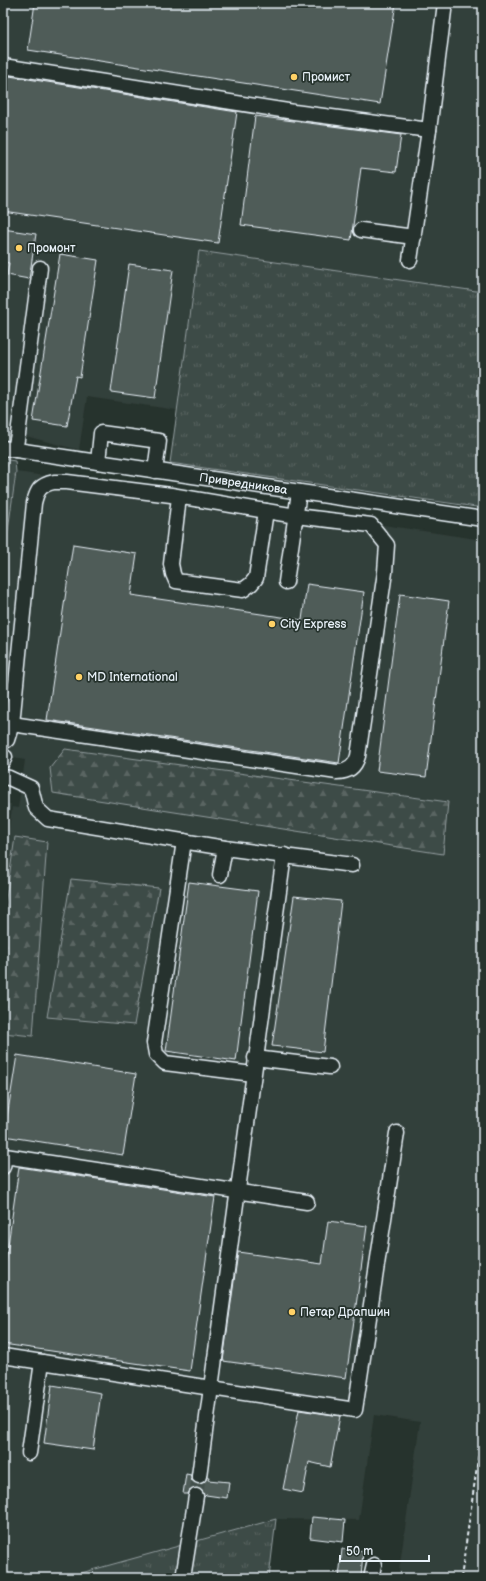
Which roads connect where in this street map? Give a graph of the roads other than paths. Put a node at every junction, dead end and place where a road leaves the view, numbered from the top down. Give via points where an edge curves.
1 (445, 3) edge
2 (3, 66) edge
3 (429, 130) junction
4 (360, 230) dead end
5 (414, 237) junction
6 (410, 260) dead end
7 (40, 268) dead end
8 (9, 449) edge
9 (98, 462) junction
10 (155, 471) junction
11 (300, 492) junction
12 (179, 497) junction
13 (266, 511) junction
14 (296, 516) junction
15 (483, 519) edge
16 (286, 582) dead end
17 (12, 724) junction
18 (7, 740) dead end
19 (6, 778) edge
20 (184, 841) junction
21 (225, 848) junction
22 (284, 855) junction
23 (352, 865) dead end
24 (220, 875) dead end
25 (255, 1058) junction
26 (330, 1067) dead end
27 (253, 1074) junction
28 (397, 1132) dead end
29 (3, 1167) edge
30 (238, 1192) junction
31 (307, 1202) dead end
32 (3, 1356) edge
33 (42, 1362) junction
34 (211, 1388) junction
35 (29, 1453) dead end
36 (199, 1476) tunnel mouth
37 (196, 1496) tunnel mouth
38 (183, 1578) edge

1 - 3 street
2 - 3 street via 294,112
3 - 5 street
4 - 5 street
5 - 6 street
7 - 8 street via 18,434
8 - 9 street, Привредникова
9 - 10 street, Привредникова
9 - 10 street via 101,433 159,441
10 - 11 street, Привредникова
11 - 14 street
11 - 15 street, Привредникова
12 - 13 street
12 - 13 street via 171,564 176,581 243,590 251,584 256,578
12 - 17 street via 67,482 50,483 36,492
13 - 14 street
14 - 16 street
14 - 17 street via 371,526 387,545 358,756 355,765 346,772
17 - 18 street
19 - 20 street via 31,788 36,808 48,819
20 - 21 street
20 - 27 street via 154,1043 156,1054 165,1063
21 - 22 street
21 - 24 street
22 - 23 street
22 - 25 street
25 - 26 street
25 - 27 street
27 - 30 street
28 - 34 street via 355,1410
29 - 30 street via 5,1156
30 - 31 street
30 - 34 street
32 - 33 street
33 - 34 street
33 - 35 street
34 - 36 street
37 - 38 street

